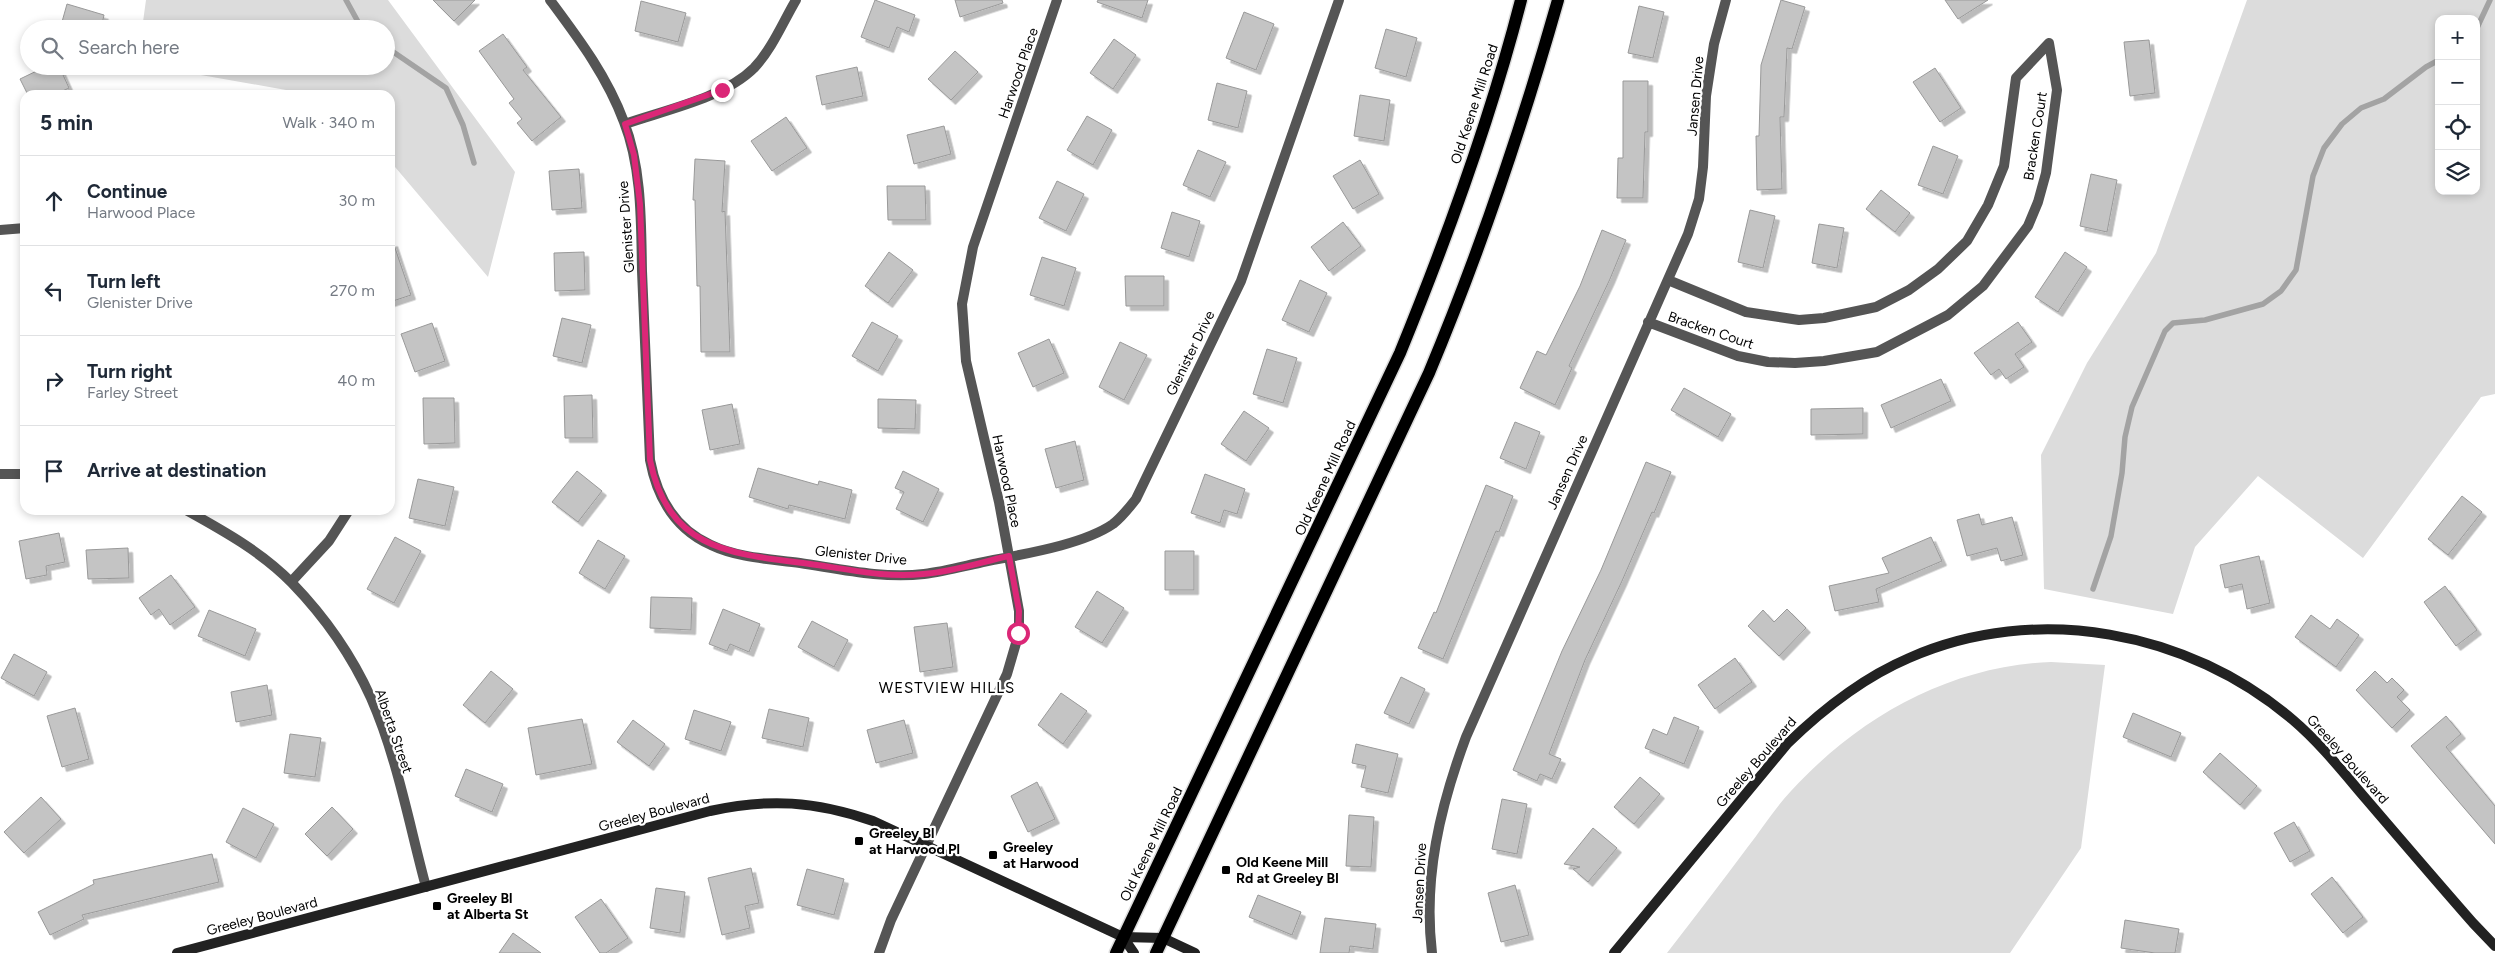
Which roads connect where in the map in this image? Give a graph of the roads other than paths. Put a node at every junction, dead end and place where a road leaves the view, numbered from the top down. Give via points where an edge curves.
1 (550, 0) edge
2 (796, 0) edge
3 (1057, 0) edge
4 (1339, 0) edge
5 (1521, 0) edge
6 (1558, 0) edge
7 (1726, 0) edge
8 (625, 124) junction
9 (20, 228) edge
10 (0, 230) edge
11 (1668, 280) junction
12 (1648, 322) junction
13 (0, 474) edge
14 (20, 474) edge
15 (194, 515) edge
16 (346, 515) edge
17 (1009, 556) junction
18 (291, 582) junction
19 (927, 845) junction
20 (426, 887) junction
21 (1123, 937) junction
22 (1163, 938) junction
23 (2495, 946) edge
24 (177, 953) edge
25 (878, 953) edge
26 (1116, 953) edge
27 (1134, 953) edge
28 (1156, 953) edge
29 (1195, 953) edge
30 (1432, 953) edge
31 (1614, 953) edge

1 - 8 street, Glenister Drive via 590,55
2 - 8 street via 764,56 742,78 722,90
3 - 17 street, Harwood Place via 973,247 962,304 966,361
4 - 17 street, Glenister Drive via 1241,281 1136,499 1112,525 1091,535
5 - 21 main road, Old Keene Mill Road via 1492,104 1435,269 1400,353
6 - 22 main road via 1496,201 1463,291 1382,474
7 - 11 street, Jansen Drive via 1714,44 1706,96 1699,199
8 - 17 street, Glenister Drive via 634,155 640,204 650,460 655,485 665,505 685,528 710,545 740,554 880,574 923,574
9 - 10 street
11 - 12 street, Jansen Drive
11 - 12 street, Bracken Court via 1746,312 1800,320 1876,307 1909,290 1938,269 1967,241 1988,205 2004,166 2016,78 2048,43 2057,90 2046,173 2038,202 2028,226 1983,286 1948,314 1877,352 1824,362 1795,363 1738,356
12 - 30 street, Jansen Drive via 1470,728 1448,786 1435,837 1430,887
13 - 14 street
15 - 18 street, Alberta Street via 247,547
16 - 18 street via 328,541
17 - 19 street, Harwood Place via 1019,611 1014,656
18 - 20 street, Alberta Street via 332,631 370,697 388,747
19 - 20 street, Greeley Boulevard via 842,810 799,802 762,802 710,811
19 - 21 street, Greeley Boulevard
19 - 25 street, Harwood Place
20 - 24 street, Greeley Boulevard
21 - 22 street, Greeley Boulevard
21 - 26 main road, Old Keene Mill Road
21 - 27 street
22 - 28 main road
22 - 29 street, Greeley Boulevard
23 - 31 street, Greeley Boulevard via 2320,745 2266,698 2218,669 2162,646 2117,635 2044,630 2010,632 1930,649 1857,686 1817,714 1787,744

